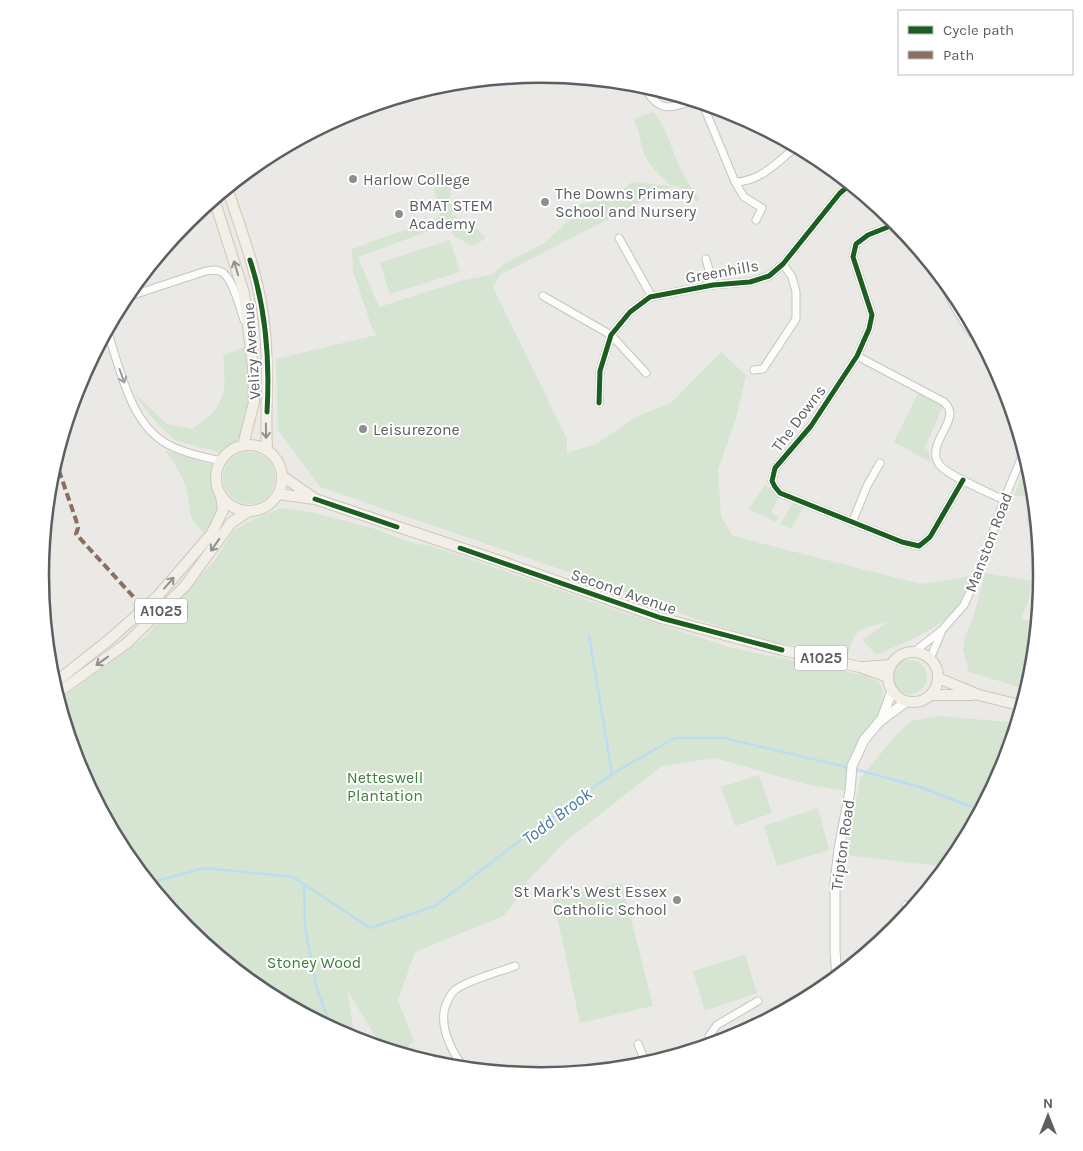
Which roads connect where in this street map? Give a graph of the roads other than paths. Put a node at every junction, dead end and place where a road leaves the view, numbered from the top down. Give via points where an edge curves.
1 (648, 95) edge
2 (683, 104) edge
3 (706, 111) edge
4 (791, 151) edge
5 (735, 182) junction
6 (845, 189) edge
7 (229, 195) edge
8 (216, 206) edge
9 (756, 220) dead end
10 (889, 226) edge
11 (619, 238) dead end
12 (706, 259) dead end
13 (783, 264) junction
14 (713, 285) junction
15 (138, 293) edge
16 (543, 296) dead end
17 (652, 296) junction
18 (248, 332) junction
19 (611, 335) junction
20 (110, 339) edge
21 (857, 356) junction
22 (754, 370) dead end
23 (646, 373) dead end
24 (599, 403) dead end
25 (243, 445) junction
26 (267, 450) junction
27 (220, 461) junction
28 (1020, 461) edge
29 (880, 463) dead end
30 (282, 476) junction
31 (963, 480) junction
32 (278, 494) junction
33 (221, 495) junction
34 (315, 499) junction
35 (1004, 500) junction
36 (249, 511) junction
37 (852, 523) junction
38 (942, 630) junction
39 (914, 652) junction
40 (930, 659) junction
41 (891, 665) junction
42 (860, 667) junction
43 (888, 677) junction
44 (938, 678) junction
45 (60, 679) edge
46 (62, 689) edge
47 (892, 691) junction
48 (931, 695) junction
49 (979, 695) junction
50 (906, 702) junction
51 (1017, 704) edge
52 (880, 721) junction
53 (515, 966) dead end
54 (836, 969) edge
55 (758, 1001) dead end
56 (710, 1038) edge
57 (638, 1044) dead end
58 (644, 1058) edge
59 (459, 1061) edge

1 - 2 street via 661,106
3 - 5 street
4 - 5 street via 762,174 746,182
5 - 9 street via 744,197 762,208
6 - 13 street, Greenhills
7 -> 26 main road, Velizy Avenue via 259,288 268,365
18 -> 8 main road, Velizy Avenue via 244,293
10 - 21 street, The Downs via 856,244 853,257 872,314
11 - 17 street
12 - 14 street, Greenhills
13 - 14 street, Greenhills via 769,276 750,282
13 - 22 street via 792,277 796,292 796,319 763,368
14 - 17 street, Greenhills
15 - 18 street via 206,271 222,272 235,293
16 - 19 street
17 - 19 street, Greenhills via 630,312
18 - 25 main road, Velizy Avenue via 254,402
19 - 23 street
19 - 24 street, Greenhills via 600,372
20 -> 27 street via 129,394 147,426 168,444
21 - 31 street via 944,402 950,416 935,456 940,466
21 - 37 street, The Downs via 811,426 775,468 772,477 774,487 780,493
25 - 26 main road
25 - 27 main road
26 - 30 main road via 278,462
27 - 33 main road via 216,483
28 - 35 street, Manston Road
29 - 37 street
30 - 32 main road
30 - 34 main road, Second Avenue / A1025
31 - 35 street
31 - 37 street, The Downs via 930,537 919,546
32 - 34 main road, Second Avenue / A1025
32 - 36 main road via 269,504
33 - 36 main road via 230,505
45 -> 33 main road, A1025 via 157,598 212,533 223,510
34 - 42 main road, Second Avenue / A1025 via 660,618
35 - 38 street, Manston Road via 964,605
36 -> 46 main road, A1025 via 231,523 185,586 127,643
38 - 39 street, Manston Road
38 - 40 street, Manston Road
39 - 40 main road
39 - 41 main road via 901,655
40 - 44 main road
41 - 42 main road, Second Avenue / A1025
41 - 43 main road
42 - 43 main road, Second Avenue / A1025
43 - 47 main road
44 - 48 main road
44 - 49 main road
47 - 50 main road
47 - 52 street, Tripton Road
48 - 49 main road
48 - 50 main road via 919,701
49 - 51 main road
50 - 52 street, Tripton Road
52 - 54 street, Tripton Road via 864,740 852,766 835,883
53 - 59 street via 453,991 444,1006 444,1026
55 - 56 street via 717,1025
57 - 58 street

